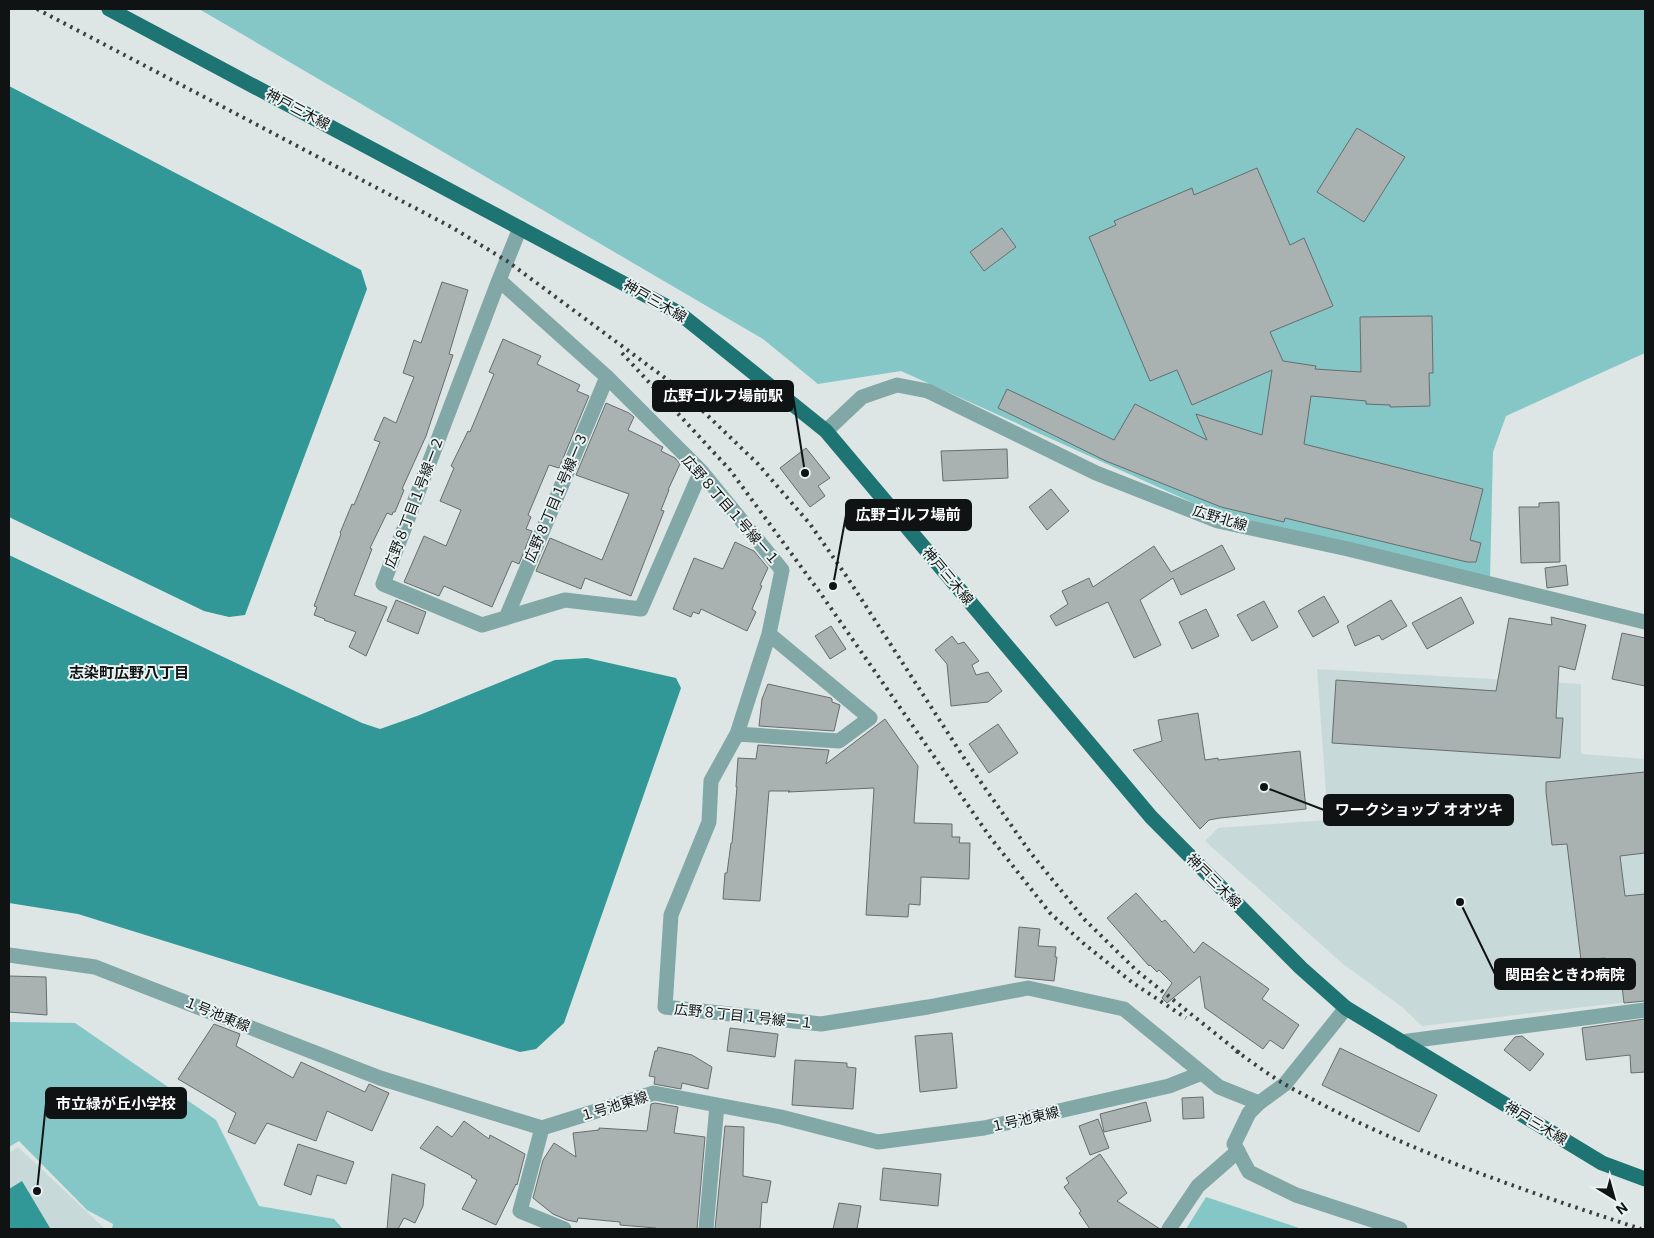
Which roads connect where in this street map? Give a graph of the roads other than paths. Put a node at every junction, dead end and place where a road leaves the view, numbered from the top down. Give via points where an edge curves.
1 (110, 9) edge
2 (520, 228) junction
3 (500, 280) junction
4 (607, 377) junction
5 (826, 431) junction
6 (701, 472) junction
7 (506, 618) junction
8 (1645, 622) edge
9 (768, 634) junction
10 (737, 734) junction
11 (9, 955) edge
12 (1346, 1008) junction
13 (1645, 1010) edge
14 (1401, 1042) junction
15 (1202, 1073) junction
16 (1259, 1103) junction
17 (717, 1105) junction
18 (542, 1128) junction
19 (1238, 1151) junction
20 (1645, 1180) edge
21 (564, 1229) edge
22 (706, 1229) edge
23 (1169, 1229) edge
24 (1400, 1229) edge

1 - 2 main road, 神戸三木線
2 - 3 street
2 - 5 main road, 神戸三木線 via 680,313
3 - 4 street, 広野８丁目１号線ー１
3 - 7 street, 広野８丁目１号線ー２ via 383,584 482,625
4 - 6 street, 広野８丁目１号線ー１
4 - 7 street, 広野８丁目１号線ー３
5 - 8 street, 広野北線 via 862,397 897,385 928,391 1096,473 1218,521 1348,549
5 - 12 main road, 神戸三木線 via 1151,817 1301,968
6 - 7 street, 広野８丁目１号線ー２ via 641,609 565,600
6 - 9 street, 広野８丁目１号線ー１ via 782,570
9 - 10 street, 広野８丁目１号線ー１
9 - 10 street via 870,718 839,741
10 - 15 street, 広野８丁目１号線ー１ via 711,781 709,822 671,915 665,1007 821,1024 1028,988 1124,1009
11 - 18 street, １号池東線 via 95,967 380,1078
12 - 14 main road, 神戸三木線
12 - 16 street via 1285,1084
13 - 14 street
14 - 20 main road, 神戸三木線 via 1602,1164
15 - 16 street via 1219,1087
15 - 17 street, １号池東線 via 1169,1086 984,1128 878,1142 781,1117
16 - 19 street via 1249,1113 1234,1144
17 - 18 street, １号池東線 via 654,1093
17 - 22 street
18 - 21 street via 520,1212
19 - 23 street via 1198,1186
19 - 24 street via 1249,1172 1296,1195

